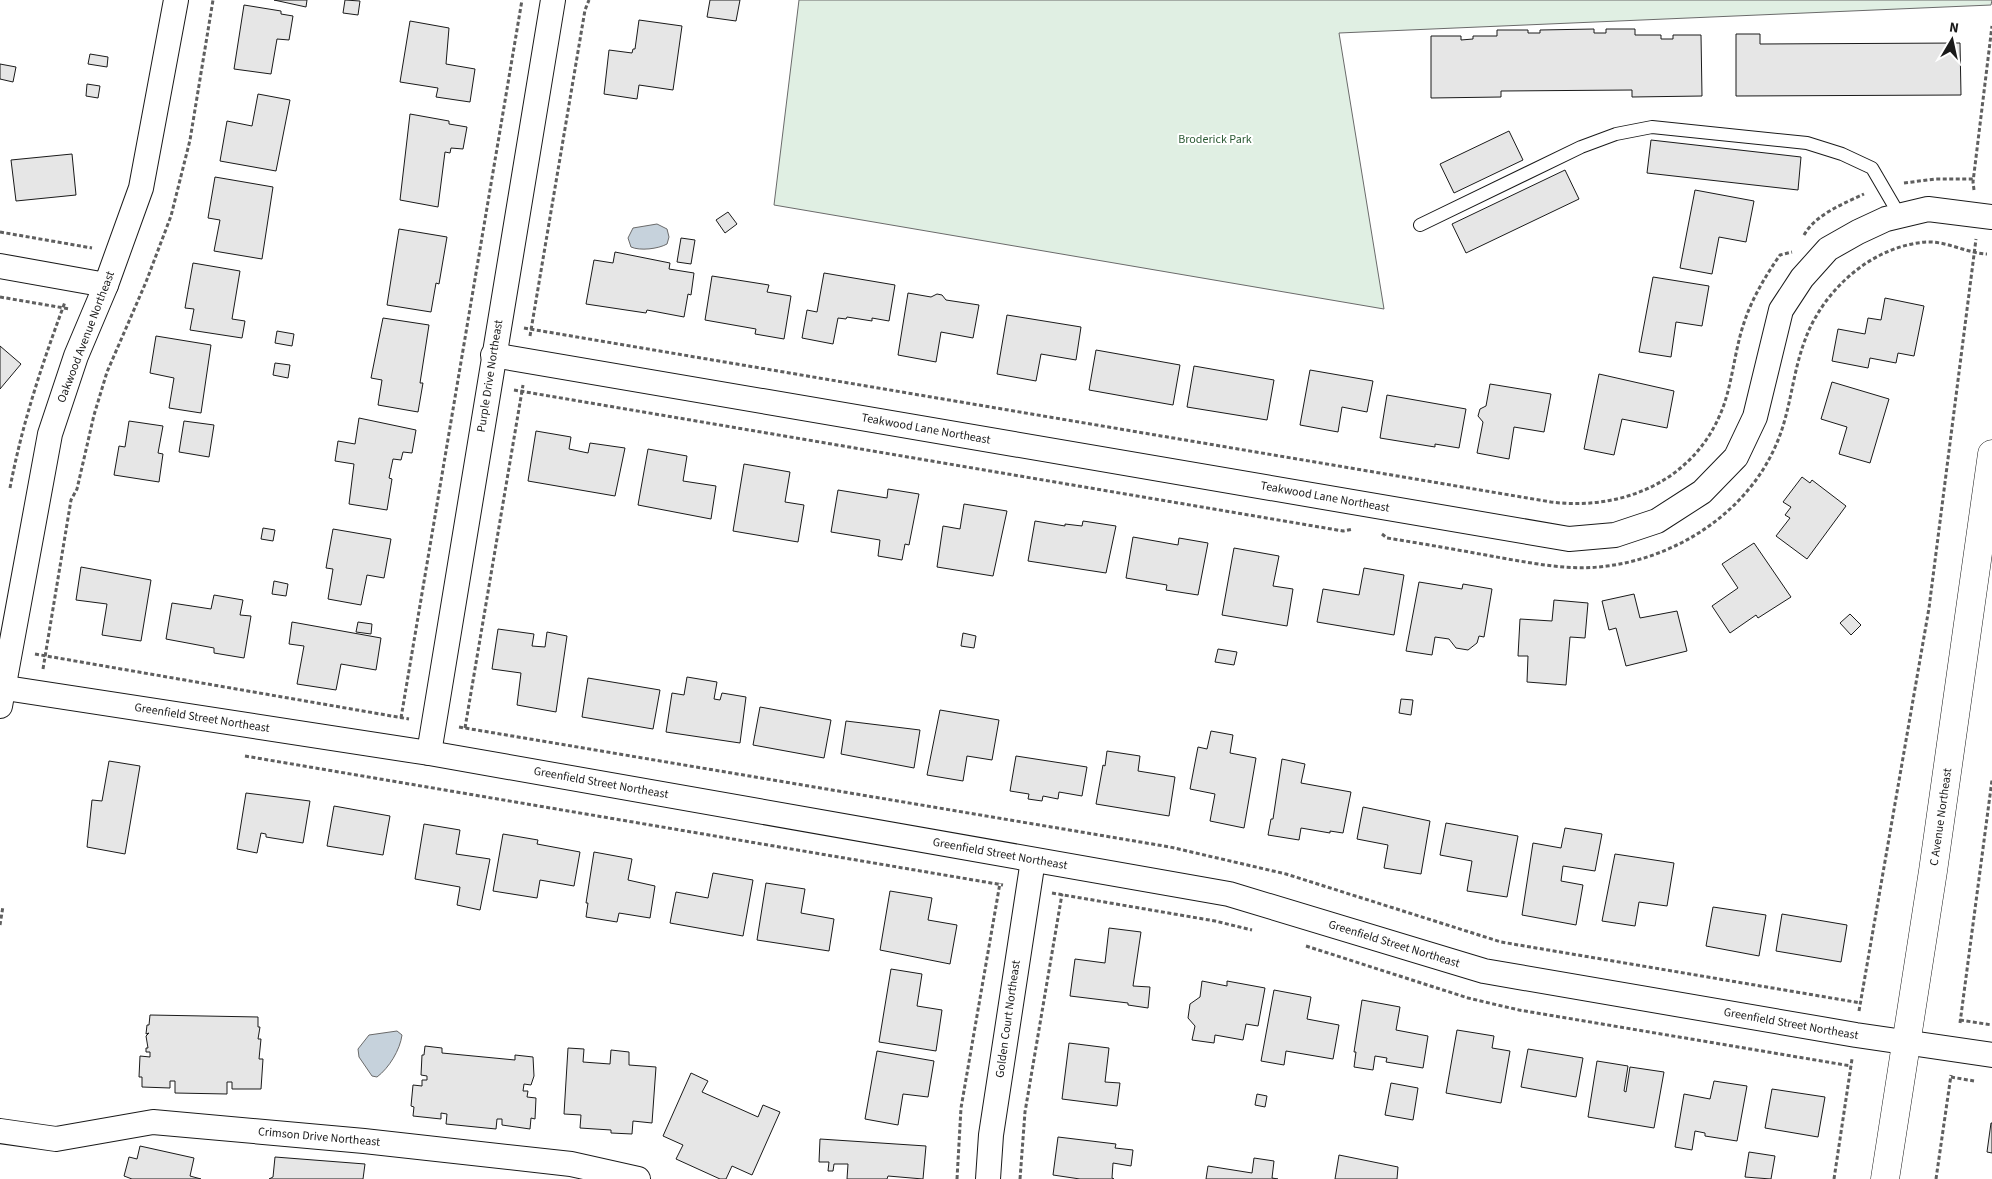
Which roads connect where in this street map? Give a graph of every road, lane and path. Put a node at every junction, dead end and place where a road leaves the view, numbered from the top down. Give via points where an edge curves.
1 (176, 0) edge
2 (213, 0) edge
3 (522, 0) edge
4 (553, 0) edge
5 (589, 0) edge
6 (1992, 26) edge
7 (1973, 179) junction
8 (1885, 188) junction
9 (1975, 193) dead end
10 (1900, 216) junction
11 (1992, 217) edge
12 (1420, 225) dead end
13 (0, 232) edge
14 (1977, 236) dead end
15 (1802, 238) dead end
16 (94, 239) dead end
17 (1797, 246) dead end
18 (90, 247) junction
19 (98, 249) dead end
20 (88, 254) dead end
21 (1975, 254) junction
22 (1987, 254) dead end
23 (0, 266) edge
24 (106, 285) junction
25 (0, 297) edge
26 (73, 309) dead end
27 (519, 327) dead end
28 (531, 329) junction
29 (529, 342) dead end
30 (493, 355) junction
31 (524, 379) dead end
32 (508, 390) dead end
33 (521, 391) junction
34 (1992, 454) edge
35 (1360, 528) dead end
36 (1376, 530) dead end
37 (32, 654) dead end
38 (46, 656) junction
39 (43, 670) dead end
40 (1, 694) edge
41 (401, 718) junction
42 (414, 721) dead end
43 (464, 735) dead end
44 (429, 753) junction
45 (245, 756) dead end
46 (1992, 780) edge
47 (1032, 860) junction
48 (1001, 878) dead end
49 (1000, 884) junction
50 (1006, 885) dead end
51 (1062, 894) dead end
52 (3, 906) dead end
53 (0, 925) edge
54 (1859, 1012) dead end
55 (1992, 1024) edge
56 (1907, 1044) junction
57 (1992, 1055) edge
58 (1852, 1056) dead end
59 (1952, 1075) dead end
60 (0, 1131) edge
61 (638, 1179) edge
62 (957, 1179) edge
63 (988, 1179) edge
64 (1020, 1179) edge
65 (1834, 1179) edge
66 (1886, 1179) edge
67 (1936, 1179) edge

1 - 24 street, Oakwood Avenue Northeast via 141,188
2 - 38 path via 190,140 171,216 107,372 77,489 71,500
3 - 41 path
4 - 30 street, Purple Drive Northeast
5 - 28 path
6 - 7 path
7 - 8 path via 1917,180
7 - 9 path
8 - 10 lane
8 - 12 lane via 1872,168 1807,143 1652,127 1616,134 1581,147
8 - 15 path via 1826,214 1810,226
10 - 11 street, Teakwood Lane Northeast via 1928,209
10 - 30 street, Teakwood Lane Northeast via 1886,219 1828,249 1802,278 1781,310 1755,416 1736,457 1702,492 1657,521 1615,535 1569,539
13 - 18 path
14 - 21 path
16 - 18 path
17 - 28 path via 1792,252 1780,255 1758,291 1742,329 1722,410 1701,446 1677,471 1657,484 1623,499 1588,505 1542,500
18 - 19 path
18 - 20 path
21 - 22 path
21 - 36 path via 1942,243 1916,243 1874,259 1848,276 1820,308 1805,340 1787,416 1768,460 1752,484 1724,513 1675,547 1627,563 1571,568 1387,538
21 - 54 path via 1929,608
23 - 24 street
24 - 40 street, Oakwood Avenue Northeast via 76,356 50,434
25 - 26 path
27 - 28 path
28 - 29 path
30 - 44 street, Purple Drive Northeast
31 - 33 path
32 - 33 path
33 - 35 path via 1343,531
33 - 43 path
34 - 56 main road, C Avenue Northeast
37 - 38 path
38 - 39 path
38 - 41 path
40 - 44 street, Greenfield Street Northeast
41 - 42 path
44 - 47 street, Greenfield Street Northeast
45 - 49 path
46 - 55 path via 1959,1019
47 - 56 street, Greenfield Street Northeast via 1229,894 1484,971
47 - 63 street, Golden Court Northeast via 991,1135
48 - 49 path
49 - 50 path
49 - 62 path via 962,1108
51 - 64 path via 1024,1112
52 - 53 path
56 - 57 street, Greenfield Street Northeast
56 - 66 main road, C Avenue Northeast
58 - 65 path
59 - 67 path
60 - 61 street, Crimson Drive Northeast via 56,1139 153,1122 571,1164

